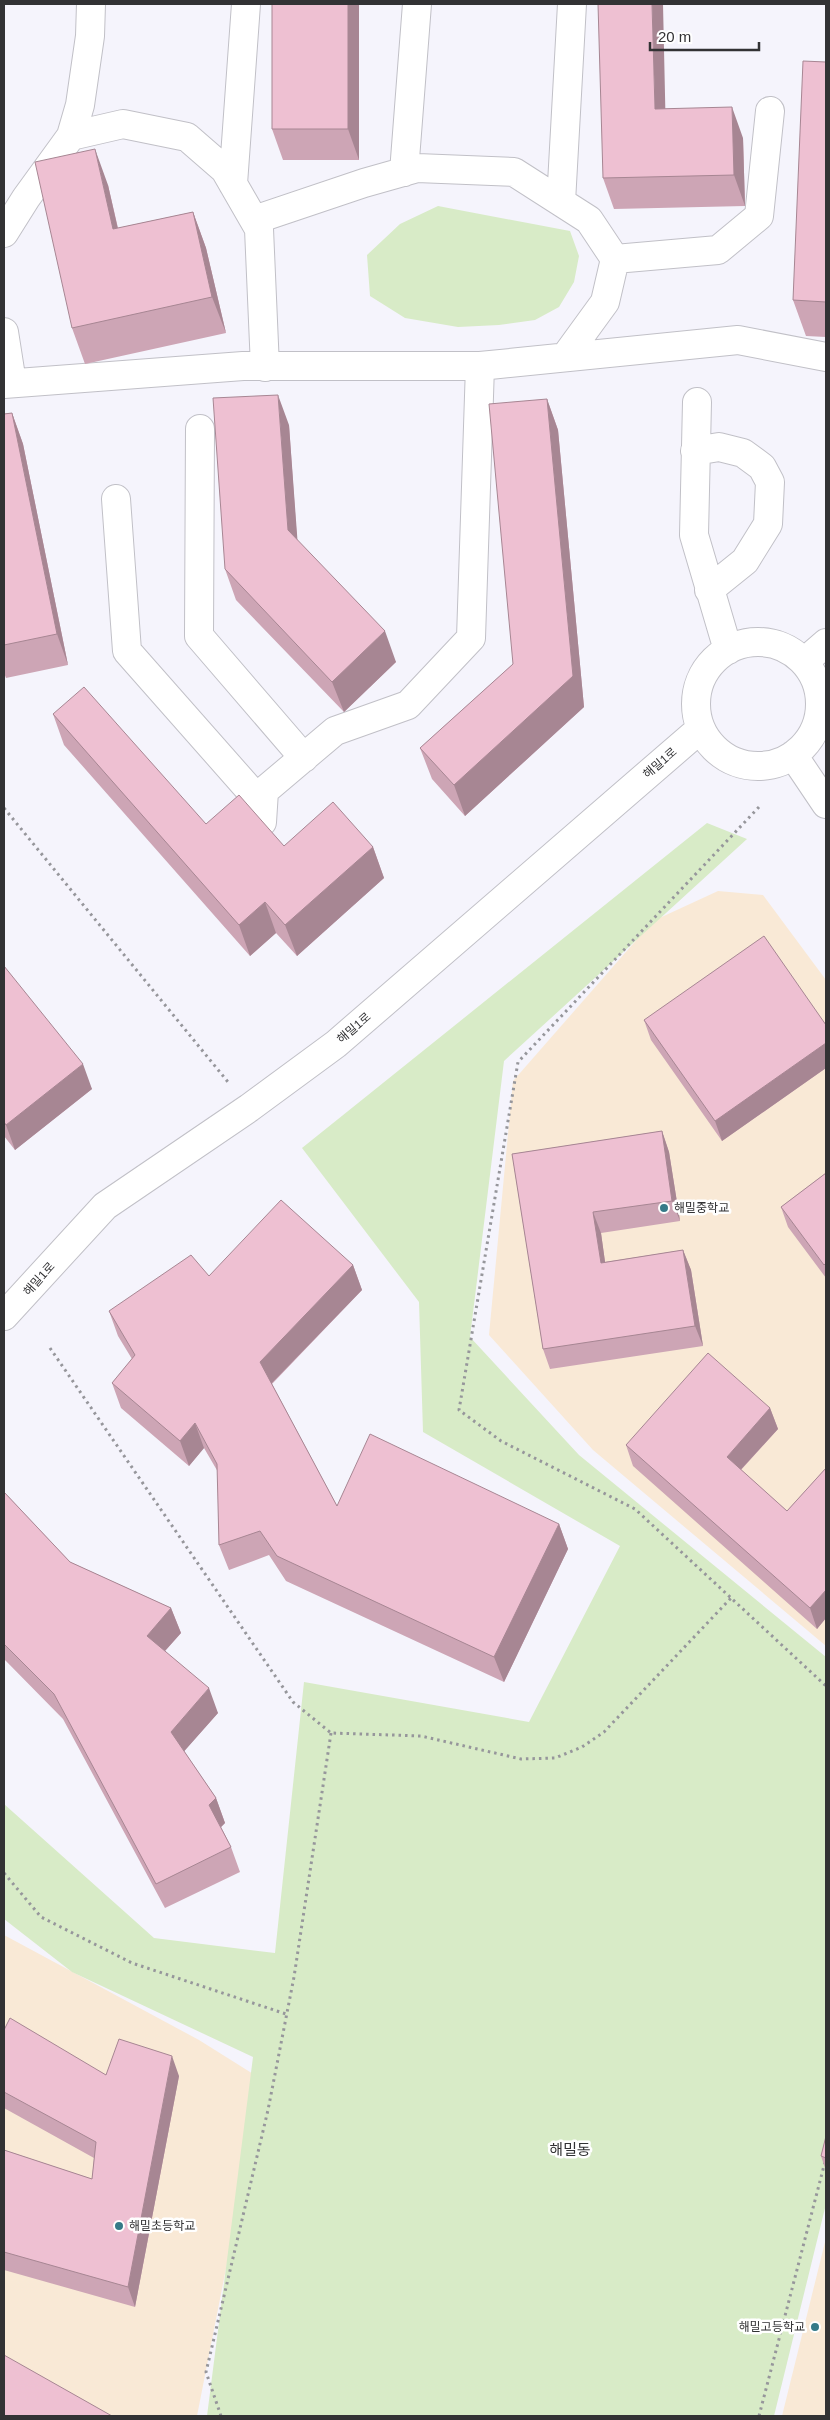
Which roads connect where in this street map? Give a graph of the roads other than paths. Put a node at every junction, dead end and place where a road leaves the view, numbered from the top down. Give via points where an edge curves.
1 (91, 4) edge
2 (246, 4) edge
3 (416, 4) edge
4 (572, 4) edge
5 (770, 111) dead end
6 (71, 136) junction
7 (404, 172) junction
8 (233, 184) junction
9 (561, 202) junction
10 (254, 220) junction
11 (4, 233) edge
12 (615, 259) junction
13 (4, 332) edge
14 (565, 357) junction
15 (826, 357) edge
16 (480, 366) junction
17 (265, 367) junction
18 (8, 384) edge
19 (697, 402) dead end
20 (200, 429) dead end
21 (695, 452) junction
22 (116, 499) dead end
23 (709, 590) junction
24 (826, 643) edge
25 (728, 650) junction
26 (804, 662) junction
27 (699, 730) junction
28 (793, 755) junction
29 (304, 758) junction
30 (826, 804) edge
31 (4, 1316) edge

1 - 6 street via 80,105
2 - 8 street
3 - 7 street
4 - 9 street
5 - 12 street via 760,216 718,250
6 - 8 street via 123,124 187,137 225,170
6 - 11 street
7 - 9 street via 417,168 514,172
7 - 10 street
8 - 10 street
9 - 12 street via 589,220
10 - 17 street via 259,229
12 - 14 street via 605,302
13 - 18 street
14 - 15 street via 738,340
14 - 16 street
16 - 17 street
16 - 29 street via 471,638 408,705 335,731
17 - 18 street
19 - 21 street
20 - 29 street via 199,636
21 - 23 street via 694,535
21 - 23 street via 719,447 743,453 762,467 770,482 768,524 746,561
22 - 29 street via 127,651 262,813 264,791
23 - 25 street
24 - 26 street
25 - 26 street via 738,644 758,641 779,645
25 - 27 street via 706,669 697,688 695,708
26 - 28 street via 819,690 820,710 815,730 804,748
27 - 28 street via 727,759 746,766 767,766
27 - 31 street, 해밀1로 via 336,1044 105,1206
28 - 30 street

